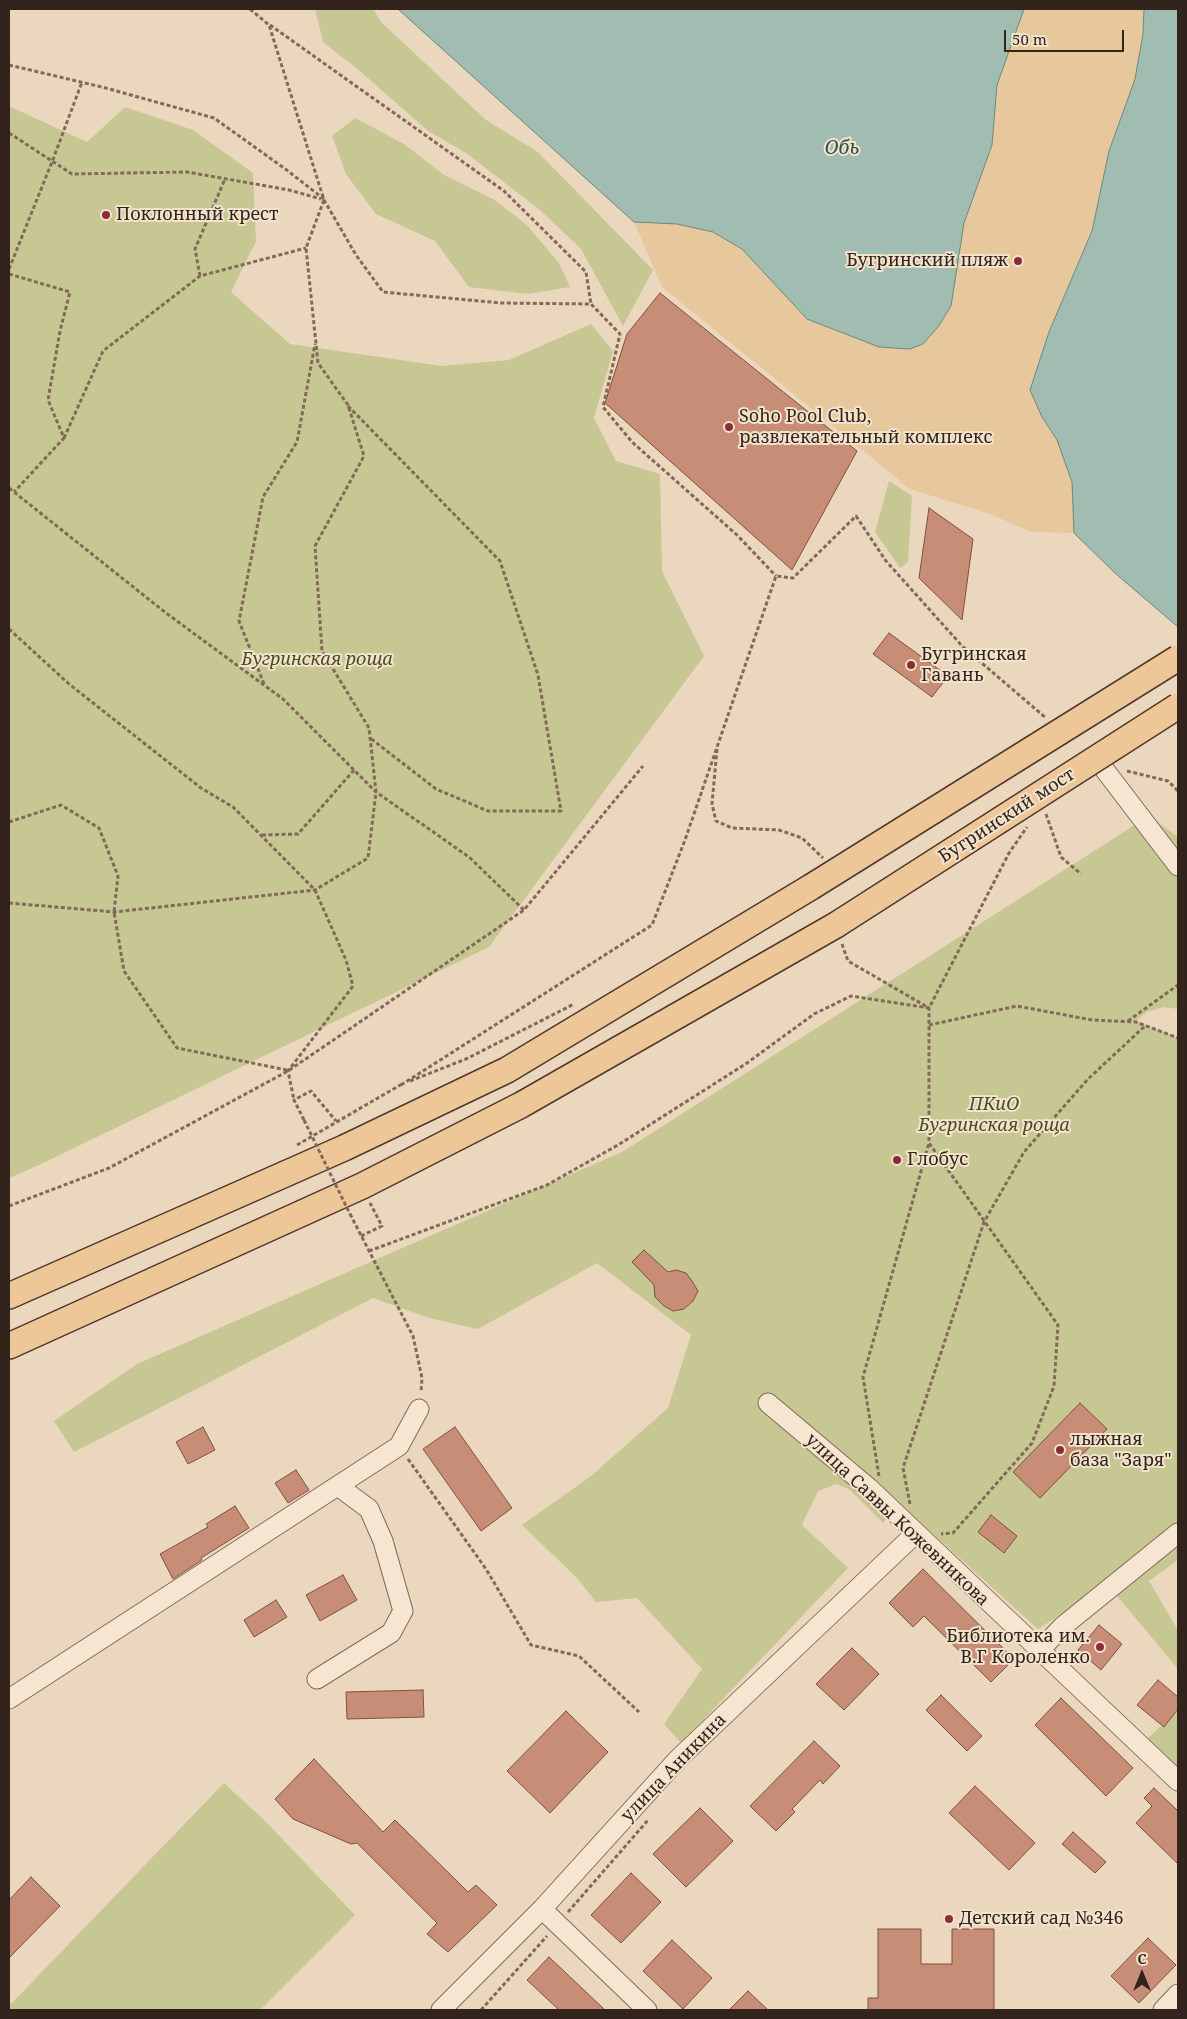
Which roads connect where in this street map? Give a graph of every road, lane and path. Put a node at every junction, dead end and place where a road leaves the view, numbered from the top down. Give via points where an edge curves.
1 (250, 9) edge
2 (269, 25) junction
3 (9, 65) edge
4 (82, 82) junction
5 (9, 133) edge
6 (52, 162) junction
7 (225, 179) junction
8 (324, 200) junction
9 (306, 248) junction
10 (9, 269) edge
11 (9, 274) edge
12 (200, 276) junction
13 (591, 304) junction
14 (316, 340) junction
15 (348, 405) junction
16 (64, 438) junction
17 (9, 488) edge
18 (14, 492) junction
19 (776, 576) junction
20 (9, 629) edge
21 (1178, 658) edge
22 (264, 684) junction
23 (1178, 706) edge
24 (1050, 722) dead end
25 (370, 738) junction
26 (717, 742) junction
27 (1101, 765) joint
28 (643, 766) dead end
29 (354, 770) junction
30 (1178, 791) edge
31 (376, 792) junction
32 (1046, 813) dead end
33 (9, 822) edge
34 (261, 835) junction
35 (1009, 853) dead end
36 (828, 864) dead end
37 (1178, 866) edge
38 (1081, 874) dead end
39 (315, 890) junction
40 (9, 903) edge
41 (524, 910) junction
42 (114, 912) junction
43 (836, 925) junction
44 (1178, 985) edge
45 (578, 1002) dead end
46 (929, 1008) junction
47 (1128, 1021) junction
48 (929, 1025) junction
49 (1146, 1025) junction
50 (1178, 1038) edge
51 (288, 1070) junction
52 (401, 1085) junction
53 (294, 1100) junction
54 (336, 1121) junction
55 (929, 1143) junction
56 (296, 1146) dead end
57 (362, 1186) junction
58 (9, 1206) edge
59 (984, 1222) junction
60 (360, 1236) junction
61 (369, 1251) junction
62 (9, 1296) edge
63 (9, 1346) edge
64 (768, 1403) dead end
65 (419, 1409) joint
66 (399, 1446) junction
67 (338, 1486) junction
68 (869, 1488) junction
69 (1178, 1533) edge
70 (915, 1534) junction
71 (1038, 1651) junction
72 (317, 1679) dead end
73 (9, 1699) edge
74 (639, 1712) dead end
75 (1178, 1781) edge
76 (655, 1812) dead end
77 (542, 1909) junction
78 (558, 1924) junction
79 (1178, 1994) edge
80 (441, 2010) edge
81 (482, 2010) edge
82 (647, 2010) edge
83 (1163, 2010) edge

1 - 2 path
2 - 8 path
2 - 13 path via 504,191 586,272
3 - 4 path
4 - 6 path
4 - 8 path via 214,118
5 - 6 path
6 - 7 path via 72,174 187,172
6 - 10 path
7 - 8 path via 289,190
7 - 12 path via 195,249
8 - 9 path
8 - 13 path via 383,292 501,303
9 - 12 path
9 - 14 path
11 - 16 path via 70,292 48,400
12 - 16 path via 103,351
13 - 19 path via 620,334 603,407 632,442 737,535
14 - 15 path via 318,363
14 - 22 path via 297,442 264,497 239,621
15 - 25 path via 364,456 315,546 322,651 369,728
15 - 25 path via 500,561 538,675 561,811 488,811 436,789
16 - 18 path
17 - 18 path
18 - 22 path via 166,613
19 - 24 path via 793,578 856,516 886,560 963,647
19 - 26 path
20 - 34 path via 68,684 201,788 233,807
21 - 62 main road, bridge via 811,887 507,1070 344,1148
22 - 29 path
23 - 43 main road, Бугринский мост, bridge
25 - 31 path
26 - 36 path via 712,804 716,822 732,828 779,830 802,838
26 - 52 path via 652,925
27 - 30 path via 1168,781
27 - 37 street
28 - 41 path
29 - 31 path
29 - 34 path via 298,834
31 - 39 path via 368,858
31 - 41 path via 469,857
32 - 38 path via 1061,857
33 - 42 path via 61,805 99,828 118,876
34 - 39 path
35 - 46 path
39 - 42 path
39 - 51 path via 346,960 353,986
40 - 42 path
41 - 51 path
42 - 51 path via 124,971 178,1048
43 - 46 path via 848,961
43 - 57 main road, Бугринский мост via 521,1105
44 - 47 path
45 - 52 path via 466,1059
46 - 48 path
46 - 61 path via 851,996 814,1014 747,1063 618,1145 547,1185
47 - 48 path via 1092,1020 1017,1006
47 - 49 path
48 - 55 path
49 - 50 path
49 - 59 path via 1088,1078 1024,1152
51 - 53 path
51 - 58 path via 109,1168
52 - 54 path
53 - 54 path via 311,1091
53 - 60 path, bridge
54 - 56 path
55 - 59 path
55 - 68 path via 863,1377 880,1474
57 - 60 path via 382,1226
57 - 63 main road, Бугринский мост
59 - 70 path via 903,1468
59 - 70 path via 1058,1325 1054,1386 1032,1443 953,1534
60 - 61 path
61 - 65 path via 413,1336 422,1378
64 - 68 street, улица Саввы Кожевникова
65 - 66 street
66 - 67 street
66 - 74 path via 486,1569 531,1645 579,1656
67 - 72 street via 369,1510 383,1541 403,1611 391,1633
67 - 73 street
68 - 70 street, улица Саввы Кожевникова
69 - 71 street via 1062,1626
70 - 71 street, улица Саввы Кожевникова
70 - 77 street, улица Аникина via 678,1759
71 - 75 street, улица Саввы Кожевникова
76 - 78 path
77 - 78 street
77 - 80 street, улица Аникина
78 - 81 path
78 - 82 street
79 - 83 street

